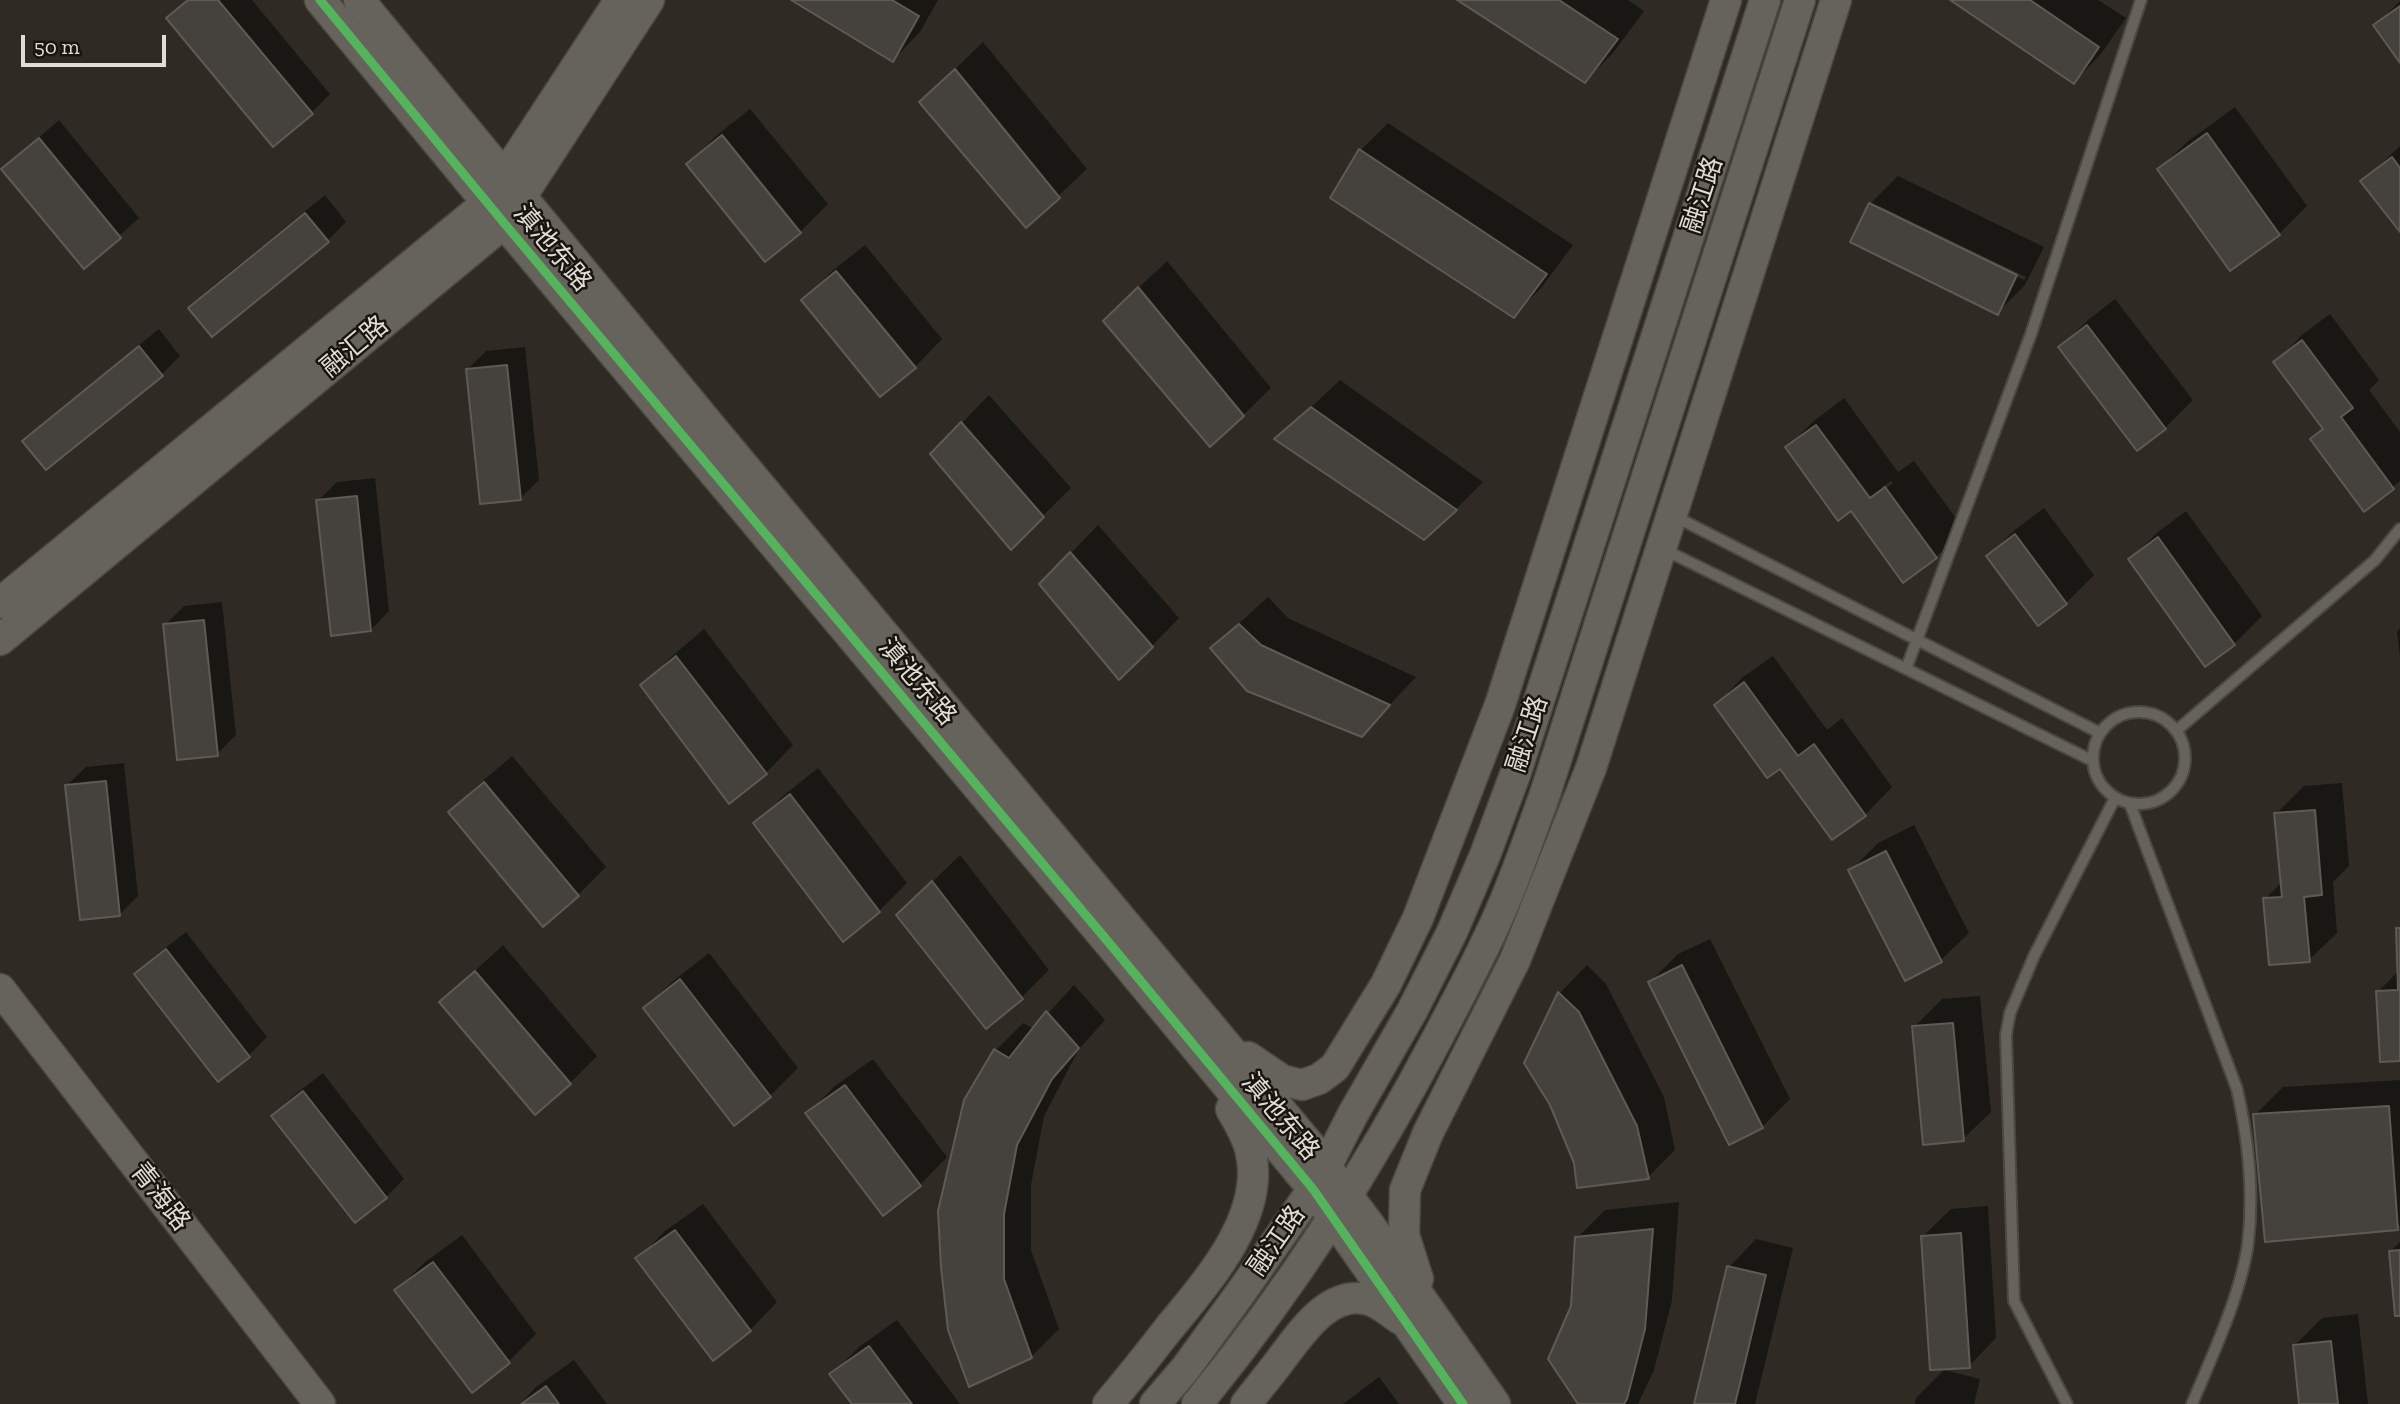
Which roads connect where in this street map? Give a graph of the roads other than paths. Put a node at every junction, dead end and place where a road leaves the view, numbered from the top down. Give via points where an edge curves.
1 (320, 0) edge
2 (359, 0) edge
3 (620, 0) edge
4 (649, 0) edge
5 (1726, 0) edge
6 (1765, 0) edge
7 (1800, 0) edge
8 (1836, 0) edge
9 (2141, 0) edge
10 (512, 187) junction
11 (496, 213) junction
12 (1671, 514) junction
13 (2400, 529) edge
14 (1660, 548) junction
15 (0, 603) edge
16 (0, 640) edge
17 (1918, 640) junction
18 (1906, 669) junction
19 (2176, 731) junction
20 (2100, 733) junction
21 (2093, 761) junction
22 (2115, 798) junction
23 (2130, 804) junction
24 (1387, 984) junction
25 (0, 989) edge
26 (1219, 1036) junction
27 (1189, 1040) junction
28 (1369, 1086) junction
29 (1453, 1086) junction
30 (1368, 1159) junction
31 (1319, 1178) junction
32 (1340, 1205) junction
33 (1419, 1318) junction
34 (1259, 1323) junction
35 (1246, 1403) edge
36 (320, 1404) edge
37 (1108, 1404) edge
38 (1155, 1404) edge
39 (1197, 1404) edge
40 (1463, 1404) edge
41 (1495, 1404) edge
42 (2067, 1404) edge
43 (2192, 1404) edge

1 - 11 street, 滇池东路
2 - 10 street, 滇池东路
3 - 10 street, 融汇路
4 - 10 street, 融汇路
5 - 24 street via 1500,705 1418,918
6 - 28 street, 融江路 via 1516,772 1452,932
7 - 30 street, 融江路 via 1525,849 1454,1006
8 - 12 street
9 - 17 lane via 2031,334
10 - 11 street, 融汇路
10 - 26 street, 滇池东路
11 - 15 street, 融汇路
11 - 16 street, 融汇路
11 - 27 street, 滇池东路
12 - 14 street
12 - 17 lane
13 - 19 lane via 2375,560
14 - 18 lane
14 - 29 street via 1591,768 1554,865 1515,960
17 - 18 lane
17 - 20 lane
18 - 21 lane
19 - 20 lane via 2166,720 2137,712 2110,722
19 - 23 lane via 2183,745 2182,776 2161,799
20 - 21 lane
21 - 22 lane via 2100,782
22 - 23 lane
22 - 42 lane via 2034,956 2010,1013 2006,1035 2014,1301
23 - 43 lane via 2237,1089 2244,1119 2251,1208 2247,1246 2236,1289
24 - 26 street via 1335,1067 1302,1085 1282,1080
24 - 28 street
25 - 36 street, 青海路
26 - 31 street, 滇池东路
27 - 31 street, 滇池东路
27 - 37 street via 1244,1130 1252,1154 1251,1191 1235,1237 1212,1275
28 - 31 street, 融江路
29 - 30 street
29 - 33 street via 1405,1190 1404,1235
30 - 32 street, 融江路
31 - 32 street, 滇池东路
31 - 38 street, 融江路 via 1210,1335
32 - 33 street, 滇池东路
32 - 34 street, 融江路
33 - 35 street via 1372,1301 1355,1298 1337,1303 1320,1313
33 - 40 street, 滇池东路
33 - 41 street, 滇池东路
34 - 35 street
34 - 39 street, 融江路

